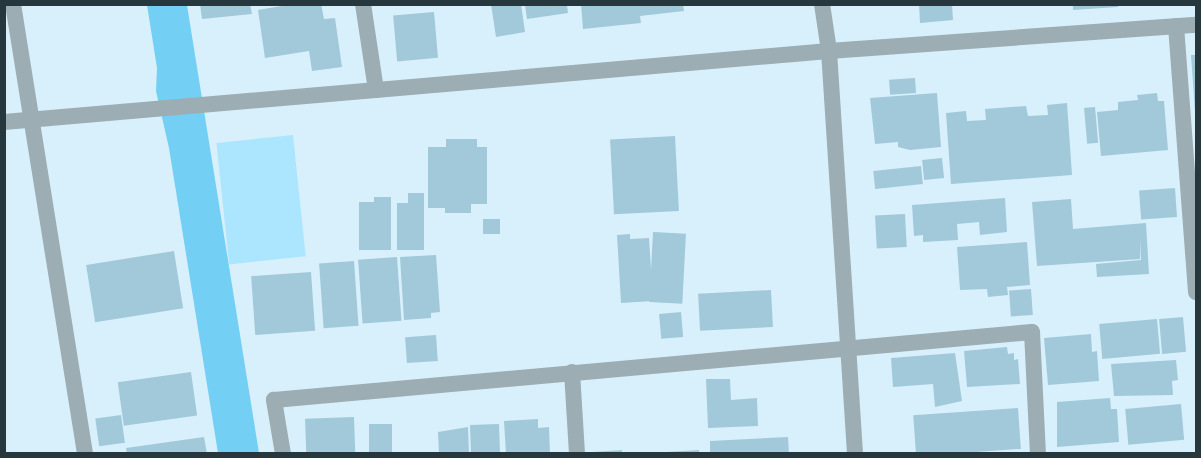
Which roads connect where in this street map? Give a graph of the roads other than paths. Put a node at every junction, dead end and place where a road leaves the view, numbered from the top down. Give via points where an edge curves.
1 (13, 4) edge
2 (363, 4) edge
3 (822, 4) edge
4 (1197, 25) edge
5 (1176, 26) junction
6 (829, 51) junction
7 (376, 90) junction
8 (32, 120) junction
9 (4, 122) edge
10 (1197, 292) edge
11 (848, 346) junction
12 (572, 372) junction
13 (85, 453) edge
14 (283, 453) edge
15 (577, 453) edge
16 (855, 453) edge
17 (1038, 453) edge

1 - 8 street
2 - 7 street
3 - 6 street
4 - 5 street
5 - 6 street
5 - 10 street
6 - 7 street
6 - 11 street
7 - 8 street
8 - 9 street
8 - 13 street
11 - 12 street
11 - 16 street
11 - 17 street via 1032,332
12 - 14 street via 274,400
12 - 15 street

